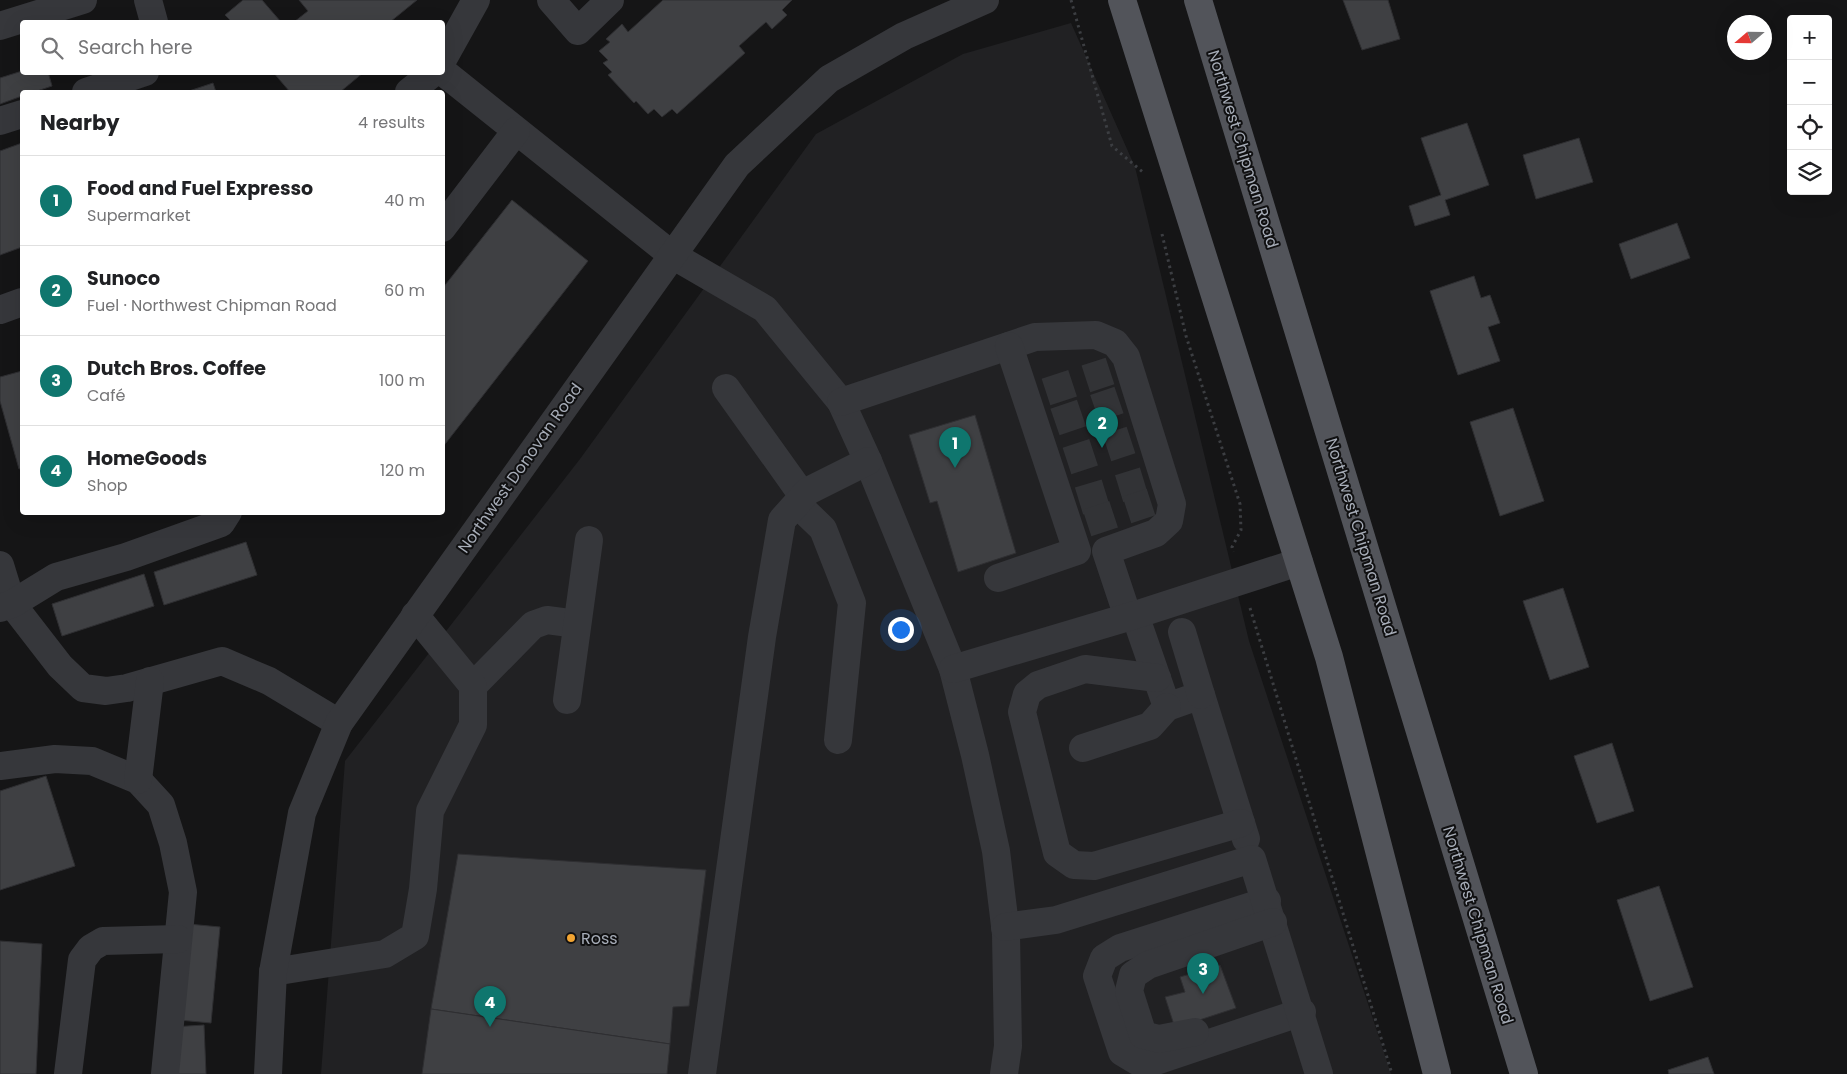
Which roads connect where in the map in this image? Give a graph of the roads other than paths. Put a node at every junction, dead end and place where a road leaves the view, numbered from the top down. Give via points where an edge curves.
1 (83, 0) edge
2 (148, 0) edge
3 (476, 0) edge
4 (551, 0) edge
5 (610, 0) edge
6 (985, 0) edge
7 (1122, 0) edge
8 (1198, 0) edge
9 (153, 20) edge
10 (0, 26) edge
11 (445, 56) edge
12 (445, 73) edge
13 (136, 75) edge
14 (430, 75) edge
15 (92, 90) edge
16 (412, 90) edge
17 (20, 115) edge
18 (0, 121) edge
19 (516, 131) junction
20 (445, 224) edge
21 (672, 255) junction
22 (20, 303) edge
23 (0, 310) edge
24 (1009, 346) junction
25 (726, 388) dead end
26 (841, 402) junction
27 (868, 461) junction
28 (800, 500) junction
29 (226, 515) edge
30 (1075, 522) junction
31 (589, 540) dead end
32 (1106, 551) junction
33 (1300, 562) junction
34 (0, 565) edge
35 (998, 578) dead end
36 (6, 606) edge
37 (416, 615) junction
38 (1131, 616) junction
39 (577, 624) junction
40 (1182, 632) dead end
41 (953, 669) junction
42 (1156, 678) junction
43 (150, 681) junction
44 (473, 686) junction
45 (1201, 694) junction
46 (567, 700) dead end
47 (1167, 708) junction
48 (339, 723) junction
49 (838, 740) dead end
50 (1083, 748) dead end
51 (0, 766) edge
52 (138, 780) junction
53 (1241, 823) junction
54 (1252, 859) junction
55 (1270, 912) junction
56 (1005, 927) junction
57 (178, 939) junction
58 (273, 972) junction
59 (1299, 1005) junction
60 (68, 1074) edge
61 (165, 1074) edge
62 (268, 1074) edge
63 (702, 1074) edge
64 (1004, 1074) edge
65 (1319, 1074) edge
66 (1437, 1074) edge
67 (1524, 1074) edge

1 - 10 street
2 - 9 street
3 - 11 street
4 - 5 street via 578,31
6 - 21 street, Northwest Donovan Road via 904,36 829,79 737,165
7 - 33 main road
8 - 67 main road, Northwest Chipman Road
12 - 19 street
13 - 15 street
14 - 16 street
17 - 18 street
19 - 20 street
19 - 21 street
21 - 26 street via 765,309
21 - 37 street, Northwest Donovan Road
22 - 23 street
24 - 26 street
24 - 30 street via 1036,396
24 - 32 street via 1035,337 1096,335 1115,343 1126,357 1119,368 1128,397 1157,488 1172,504 1169,521 1156,533
25 - 28 street
26 - 27 street
27 - 28 street via 808,491
27 - 41 street
28 - 49 street via 823,530 852,603
28 - 63 street via 782,520 762,637
29 - 36 street via 221,523 185,537 56,577
30 - 32 street
30 - 35 street
31 - 39 street
32 - 38 street
33 - 38 street
33 - 66 main road via 1329,656
34 - 36 street
36 - 43 street via 84,688 106,691
37 - 44 street
37 - 48 street, Northwest Donovan Road
38 - 41 street
38 - 42 street
39 - 44 street via 547,620 533,625
39 - 46 street
40 - 45 street
41 - 56 street via 996,851
42 - 47 street
42 - 53 street via 1084,670 1038,685 1027,694 1022,712 1057,853 1074,865 1094,866
43 - 48 street via 222,662 268,681
43 - 52 street
44 - 58 street via 473,725 430,811 415,936 385,954
45 - 47 street
45 - 53 street
47 - 50 street via 1150,726
48 - 58 street, Northwest Donovan Road via 302,813
51 - 52 street via 54,759 92,761
52 - 57 street via 161,806 173,844 183,892
53 - 54 street
54 - 55 street
54 - 56 street via 1056,920
55 - 59 street
55 - 59 street via 1120,948 1104,958 1097,976 1122,1052 1137,1061 1156,1061
56 - 64 street via 1008,1046
57 - 60 street via 103,941 91,948 82,960
57 - 61 street
58 - 62 street, Northwest Donovan Road
59 - 65 street

